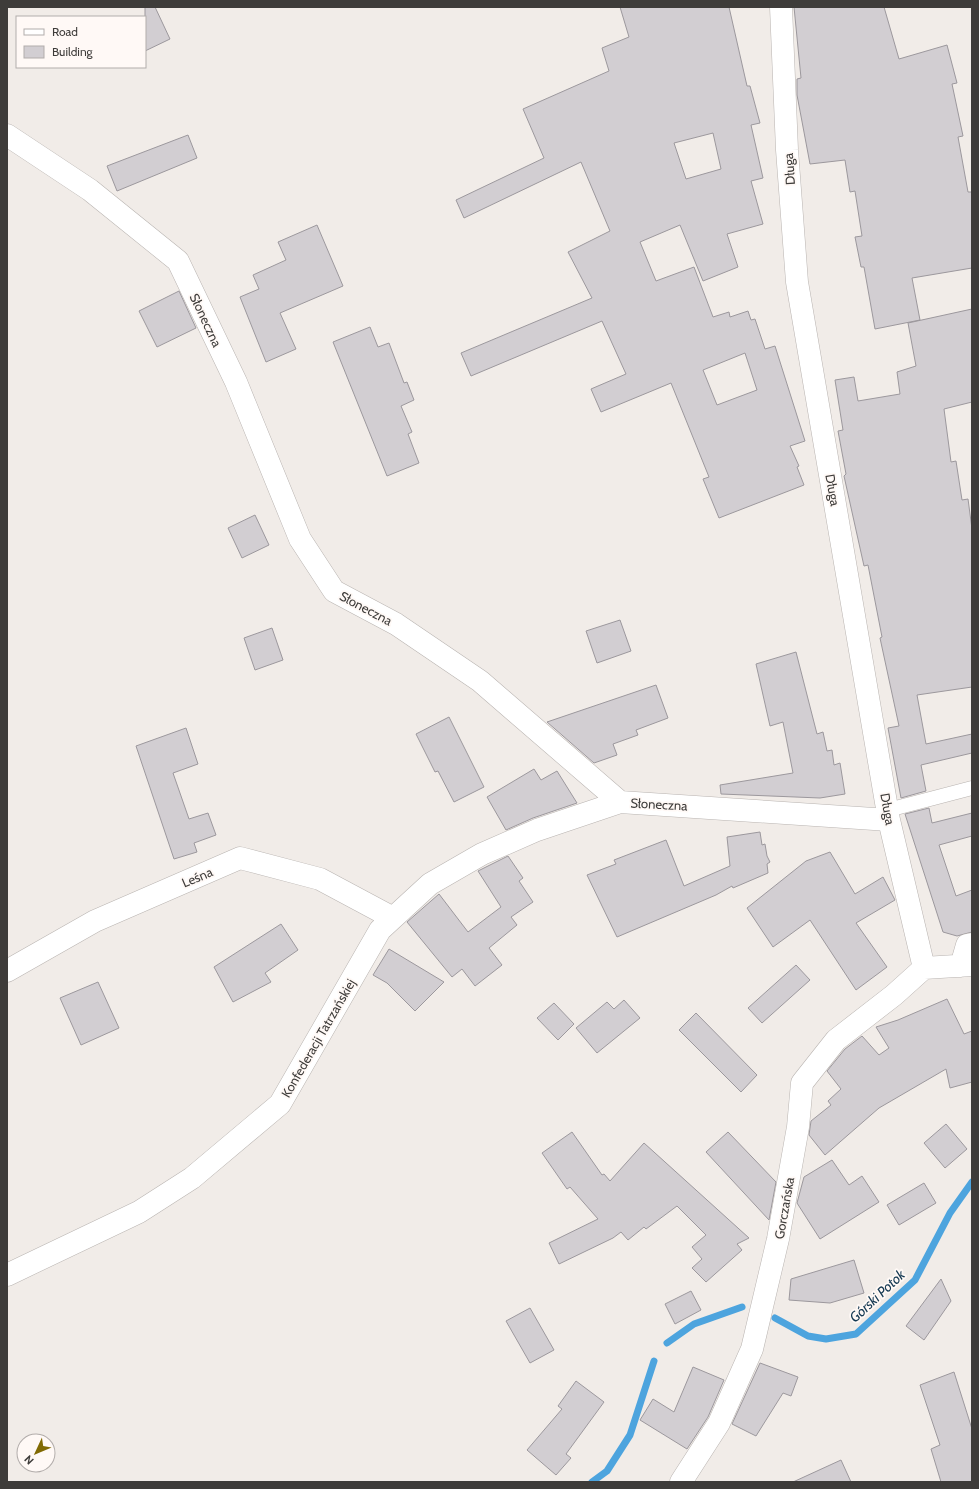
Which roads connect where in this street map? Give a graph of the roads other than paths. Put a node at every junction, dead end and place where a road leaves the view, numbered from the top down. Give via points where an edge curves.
1 (781, 7) edge
2 (7, 135) edge
3 (972, 788) edge
4 (620, 802) junction
5 (888, 815) junction
6 (393, 918) junction
7 (972, 944) edge
8 (966, 965) edge
9 (924, 968) junction
10 (7, 971) edge
11 (7, 1274) edge
12 (681, 1482) edge

1 - 5 street, Długa via 787,150 797,282
2 - 4 street, Słoneczna via 90,190 178,260 236,382 300,539 334,591 396,624 480,681
3 - 5 lane
4 - 5 street, Słoneczna
4 - 6 street, Konfederacji Tatrzańskiej via 538,830 482,854 430,884
5 - 9 street, Długa
6 - 10 street, Leśna via 320,879 240,858 95,921
6 - 11 street, Konfederacji Tatrzańskiej via 380,930 280,1104 192,1178 139,1212
7 - 8 street via 966,945
8 - 9 street
9 - 12 street, Gorczańska via 894,996 836,1040 802,1083 798,1126 778,1239 752,1349 719,1423

